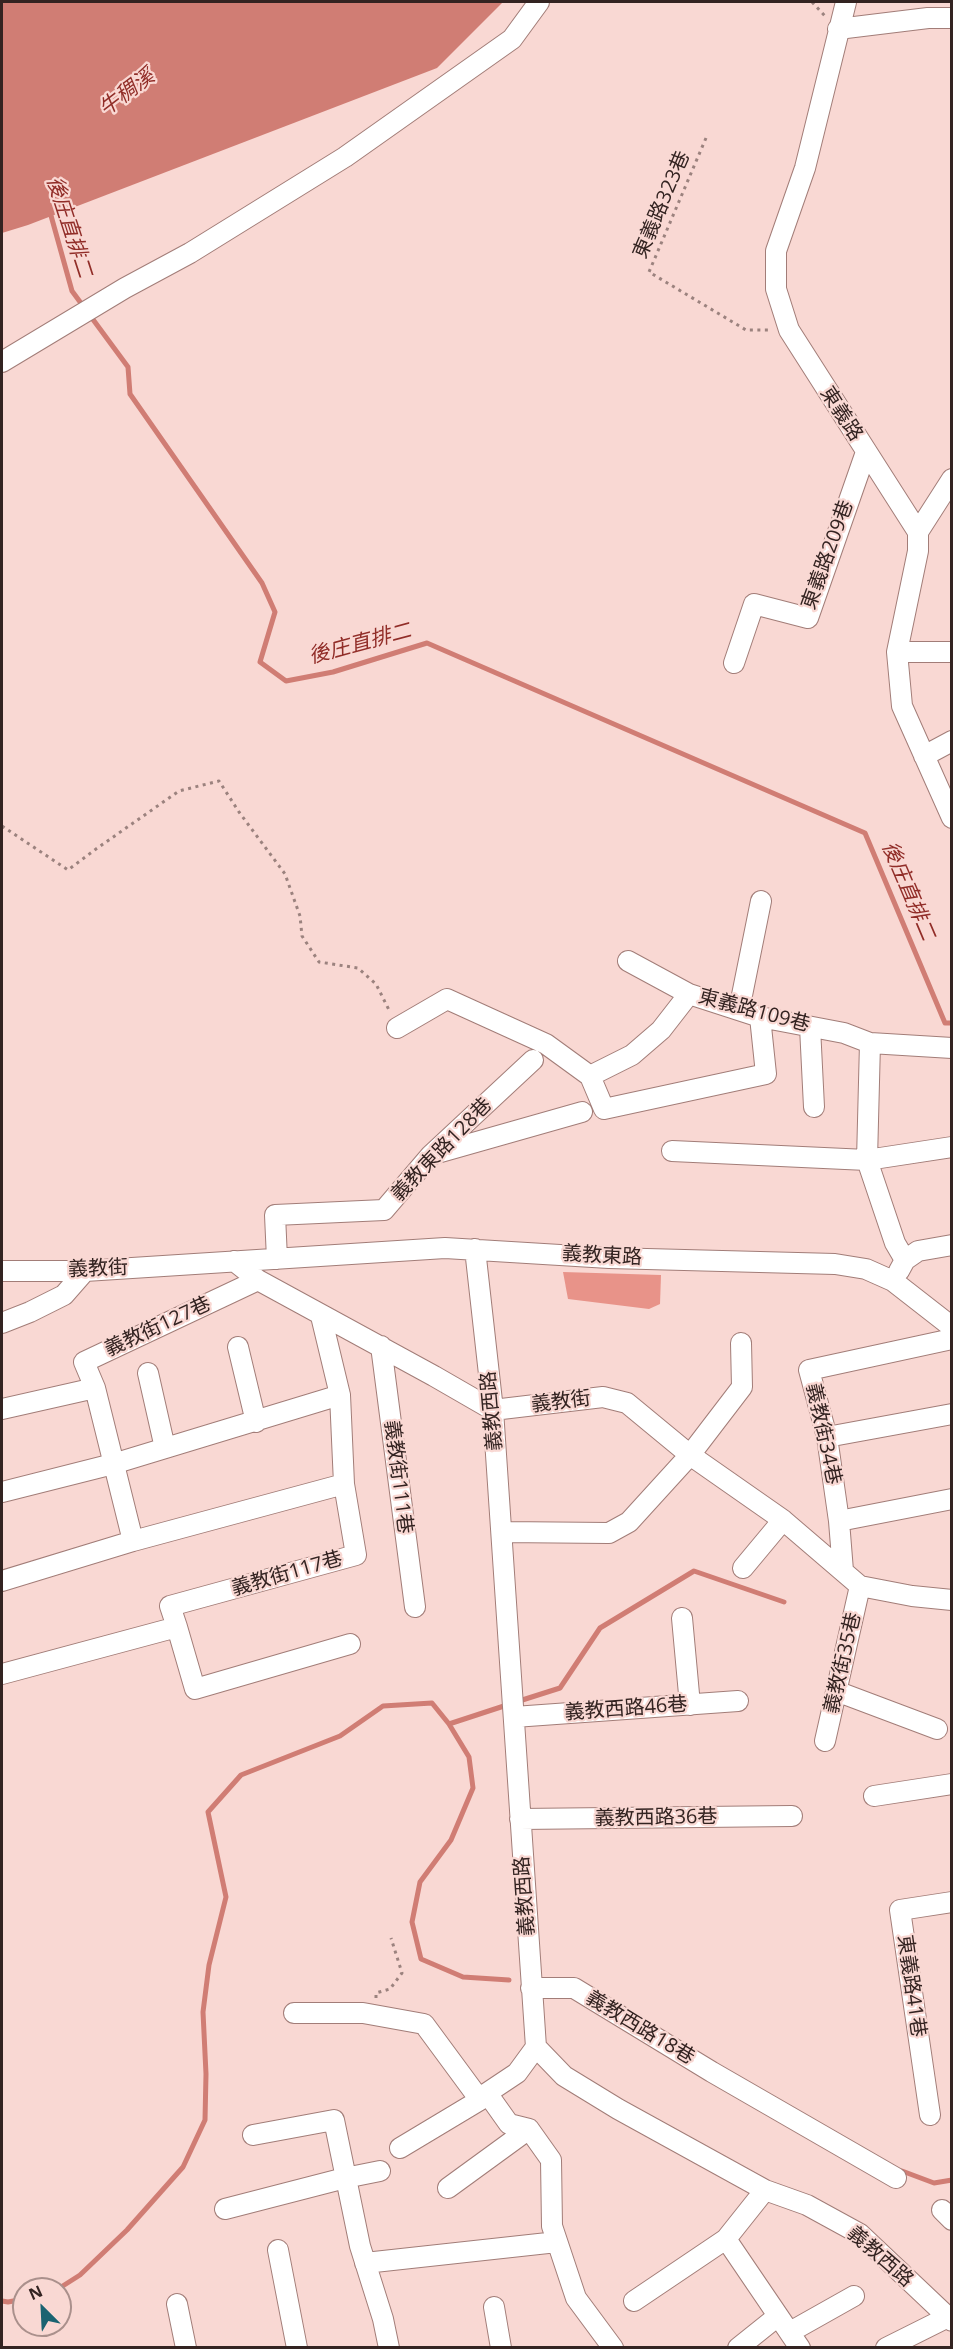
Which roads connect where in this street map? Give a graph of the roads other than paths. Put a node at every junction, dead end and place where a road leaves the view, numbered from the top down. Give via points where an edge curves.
1 (539, 2) edge
2 (846, 2) edge
3 (951, 18) edge
4 (838, 29) junction
5 (2, 362) edge
6 (866, 452) junction
7 (951, 479) edge
8 (918, 532) junction
9 (897, 652) junction
10 (951, 652) edge
11 (734, 663) dead end
12 (951, 741) edge
13 (924, 756) junction
14 (951, 818) edge
15 (761, 901) dead end
16 (628, 961) dead end
17 (689, 994) junction
18 (738, 1010) junction
19 (760, 1017) junction
20 (810, 1027) junction
21 (397, 1028) road end
22 (870, 1043) junction
23 (951, 1048) edge
24 (533, 1060) dead end
25 (590, 1076) junction
26 (814, 1107) dead end
27 (582, 1112) dead end
28 (951, 1147) edge
29 (672, 1151) dead end
30 (431, 1155) junction
31 (867, 1160) junction
32 (951, 1245) edge
33 (475, 1249) junction
34 (277, 1259) junction
35 (905, 1260) junction
36 (234, 1261) junction
37 (2, 1271) edge
38 (85, 1271) junction
39 (258, 1280) junction
40 (893, 1281) junction
41 (321, 1316) junction
42 (2, 1323) edge
43 (951, 1327) edge
44 (951, 1339) edge
45 (741, 1343) dead end
46 (381, 1346) junction
47 (238, 1347) dead end
48 (148, 1373) dead end
49 (95, 1388) junction
50 (340, 1395) junction
51 (2, 1409) edge
52 (493, 1410) junction
53 (951, 1414) edge
54 (256, 1422) junction
55 (827, 1437) junction
56 (165, 1448) junction
57 (690, 1455) junction
58 (113, 1464) junction
59 (344, 1484) junction
60 (2, 1492) edge
61 (951, 1499) edge
62 (783, 1520) junction
63 (839, 1521) junction
64 (502, 1532) junction
65 (133, 1541) junction
66 (743, 1568) dead end
67 (843, 1571) junction
68 (2, 1581) edge
69 (860, 1586) junction
70 (951, 1600) edge
71 (415, 1607) dead end
72 (682, 1618) dead end
73 (177, 1627) junction
74 (350, 1644) dead end
75 (2, 1674) edge
76 (836, 1691) junction
77 (738, 1701) dead end
78 (690, 1705) junction
79 (514, 1717) junction
80 (938, 1729) dead end
81 (825, 1741) dead end
82 (951, 1784) edge
83 (874, 1796) dead end
84 (792, 1816) dead end
85 (520, 1819) junction
86 (951, 1902) edge
87 (531, 1988) junction
88 (294, 2013) dead end
89 (536, 2048) junction
90 (484, 2096) junction
91 (930, 2115) dead end
92 (529, 2129) junction
93 (253, 2135) dead end
94 (400, 2148) dead end
95 (380, 2171) dead end
96 (345, 2178) junction
97 (896, 2178) dead end
98 (448, 2188) dead end
99 (765, 2190) junction
100 (225, 2209) dead end
101 (726, 2239) junction
102 (557, 2242) junction
103 (278, 2250) dead end
104 (365, 2263) junction
105 (854, 2296) dead end
106 (634, 2301) dead end
107 (177, 2304) dead end
108 (494, 2307) dead end
109 (950, 2318) edge
110 (789, 2332) edge
111 (186, 2348) edge
112 (297, 2348) edge
113 (389, 2348) edge
114 (501, 2348) edge
115 (614, 2348) edge
116 (738, 2348) edge
117 (886, 2348) edge

1 - 5 street via 512,39 345,157
2 - 4 street, 東義路
3 - 4 street
4 - 6 street, 東義路 via 805,168 776,251 776,289 789,330
6 - 8 street, 東義路
6 - 11 street, 東義路209巷 via 808,618 754,604
7 - 8 street
8 - 9 street via 918,551
9 - 10 street
9 - 13 street via 902,706
12 - 13 street
13 - 14 street
15 - 18 street
16 - 17 street
17 - 18 street, 東義路109巷
17 - 25 street, 東義路109巷 via 661,1030 632,1055
18 - 19 street, 東義路109巷
19 - 20 street, 東義路109巷
19 - 25 street via 766,1074 604,1109
20 - 22 street, 東義路109巷
20 - 26 street
21 - 25 street via 447,999 546,1044
22 - 23 street, 東義路109巷
22 - 31 street
24 - 30 street, 義教東路128巷
27 - 30 street
28 - 31 street
29 - 31 street
30 - 34 street, 義教東路128巷 via 384,1210 275,1215
31 - 35 street via 895,1243
32 - 35 street via 918,1251
33 - 34 street, 義教東路
33 - 40 street, 義教東路 via 609,1258 835,1264 866,1269
33 - 52 street, 義教西路
34 - 36 street, 義教東路
35 - 40 street
36 - 38 street, 義教街
36 - 39 street
37 - 38 street, 義教街
38 - 42 street via 64,1295
39 - 41 street
39 - 49 street, 義教街127巷 via 84,1362
40 - 43 street, 義教東路
41 - 46 street
41 - 50 street, 義教街117巷
44 - 55 street, 義教街34巷 via 809,1370
45 - 57 street via 742,1387
46 - 52 street
46 - 71 street, 義教街111巷
47 - 54 street
48 - 56 street
49 - 51 street
49 - 58 street, 義教街127巷
50 - 54 street
50 - 59 street, 義教街117巷
52 - 57 street, 義教街 via 603,1397 627,1403
52 - 64 street, 義教西路
53 - 55 street
54 - 56 street
55 - 63 street, 義教街34巷
56 - 58 street
57 - 62 street, 義教街
57 - 64 street via 629,1522 609,1533
58 - 60 street
58 - 65 street, 義教街127巷
59 - 65 street
59 - 73 street, 義教街117巷 via 356,1554 171,1606
61 - 63 street
62 - 66 street
62 - 67 street, 義教街
63 - 67 street, 義教街34巷
64 - 79 street, 義教西路
65 - 68 street
67 - 69 street, 義教街
69 - 70 street
69 - 76 street, 義教街35巷
72 - 78 street
73 - 74 street, 義教街117巷 via 195,1689
73 - 75 street
76 - 80 street
76 - 81 street, 義教街35巷
77 - 78 street, 義教西路46巷
78 - 79 street, 義教西路46巷
79 - 85 street, 義教西路
82 - 83 street
84 - 85 street, 義教西路36巷
85 - 87 street, 義教西路
86 - 91 street, 東義路41巷 via 900,1910
87 - 89 street, 義教西路
87 - 97 street, 義教西路18巷 via 574,1988
88 - 90 street via 363,2013 424,2024
89 - 90 street via 517,2073
89 - 99 street, 義教西路 via 564,2076
90 - 92 street via 510,2124
90 - 94 street
92 - 98 street
92 - 102 street via 551,2160 552,2226
93 - 96 street via 334,2120
95 - 96 street
96 - 100 street
96 - 104 street
99 - 101 street
99 - 109 street, 義教西路 via 807,2205 860,2234
101 - 106 street
101 - 110 street
102 - 104 street
102 - 115 street via 576,2298
103 - 112 street
104 - 113 street
105 - 110 street
107 - 111 street
108 - 114 street
109 - 117 street
110 - 116 street

